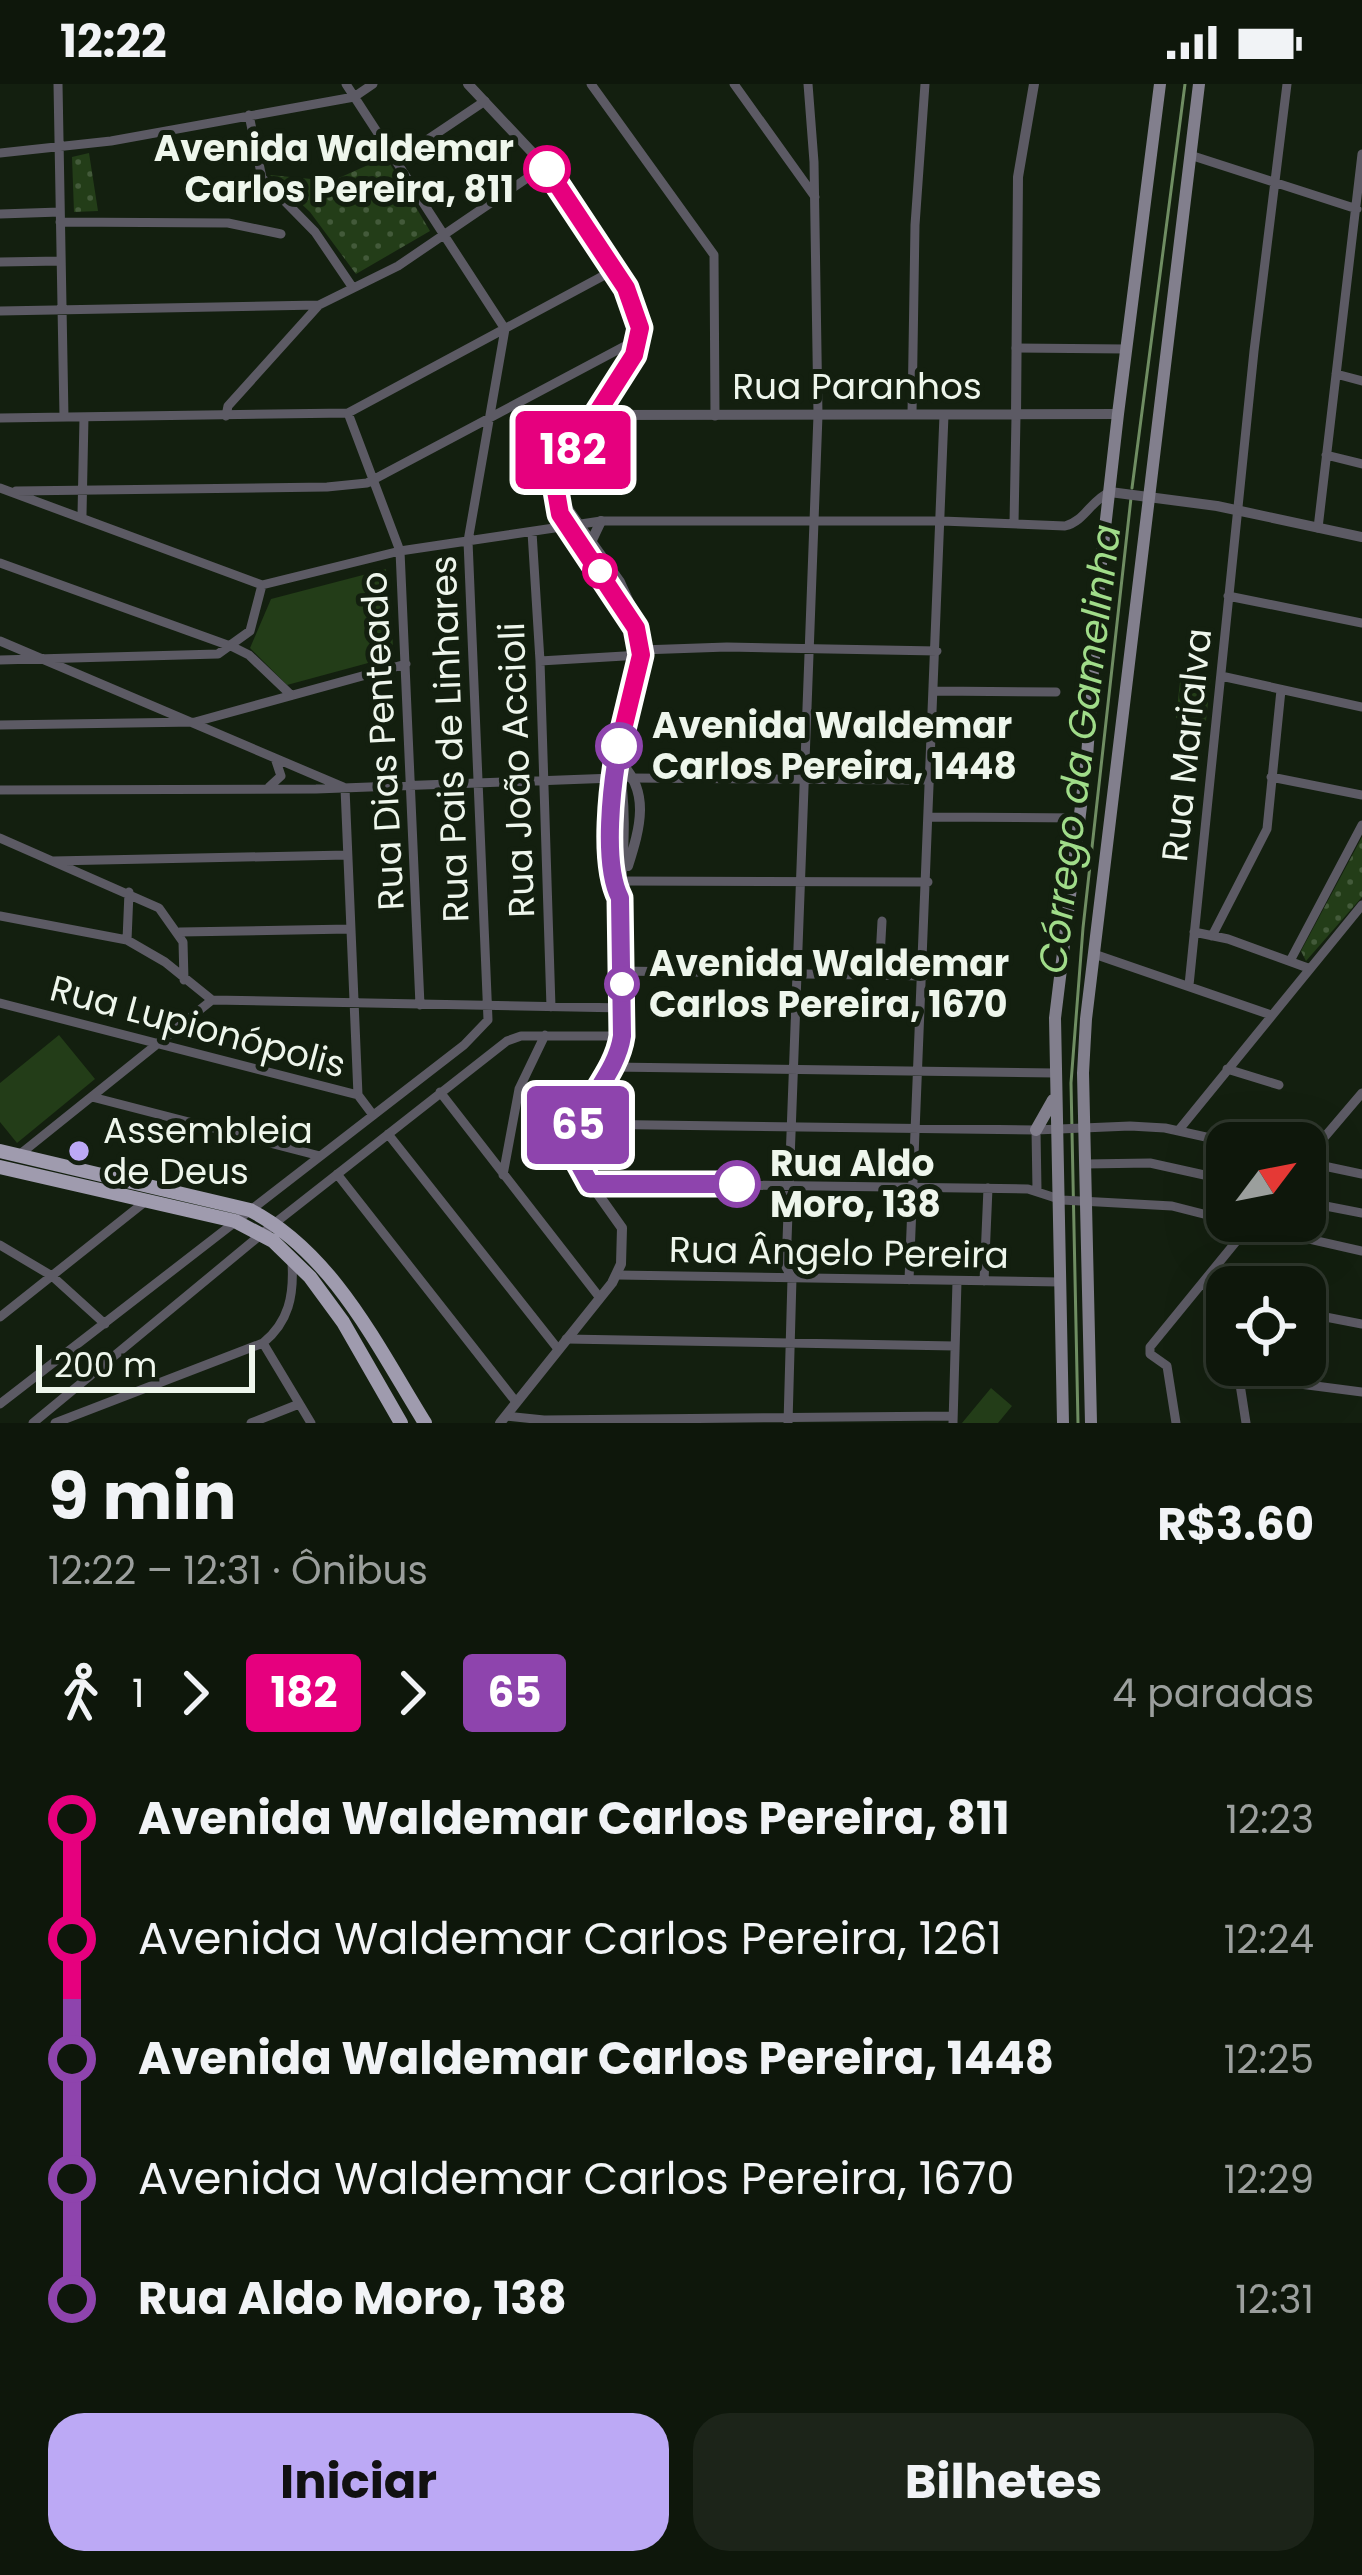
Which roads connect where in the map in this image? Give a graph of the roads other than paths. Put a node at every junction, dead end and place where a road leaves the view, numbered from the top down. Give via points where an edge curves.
1 (58, 84) edge
2 (346, 84) edge
3 (374, 84) edge
4 (468, 84) edge
5 (591, 84) edge
6 (734, 84) edge
7 (808, 84) edge
8 (925, 84) edge
9 (1034, 84) edge
10 (1160, 84) edge
11 (1199, 84) edge
12 (1287, 84) edge
13 (354, 97) junction
14 (485, 101) junction
15 (250, 115) junction
16 (59, 148) junction
17 (0, 153) edge
18 (1362, 154) edge
19 (1190, 155) junction
20 (398, 160) junction
21 (545, 166) junction
22 (1275, 183) junction
23 (814, 196) junction
24 (1359, 210) edge
25 (0, 214) edge
26 (60, 217) junction
27 (446, 232) junction
28 (281, 234) dead end
29 (61, 261) junction
30 (0, 262) edge
31 (614, 270) junction
32 (353, 288) junction
33 (1346, 291) junction
34 (1362, 296) edge
35 (319, 305) junction
36 (62, 310) junction
37 (0, 311) edge
38 (505, 328) junction
39 (640, 338) junction
40 (1016, 348) junction
41 (1126, 349) junction
42 (1336, 374) junction
43 (1362, 381) edge
44 (348, 413) junction
45 (912, 414) junction
46 (1118, 414) junction
47 (492, 415) junction
48 (596, 415) junction
49 (818, 415) junction
50 (83, 416) junction
51 (226, 416) junction
52 (715, 416) junction
53 (944, 416) junction
54 (1016, 416) junction
55 (64, 417) junction
56 (0, 418) edge
57 (1326, 455) junction
58 (1362, 464) edge
59 (374, 481) junction
60 (4, 490) edge
61 (82, 490) junction
62 (1110, 492) junction
63 (1137, 494) junction
64 (1237, 510) junction
65 (82, 515) junction
66 (942, 520) junction
67 (601, 521) junction
68 (814, 521) junction
69 (1014, 524) junction
70 (574, 525) junction
71 (1318, 528) junction
72 (532, 532) junction
73 (1362, 537) edge
74 (592, 540) junction
75 (468, 541) junction
76 (400, 550) junction
77 (0, 563) edge
78 (262, 585) junction
79 (1228, 596) junction
80 (1362, 623) edge
81 (636, 628) junction
82 (0, 641) edge
83 (233, 647) junction
84 (811, 648) junction
85 (937, 651) junction
86 (641, 652) junction
87 (113, 659) junction
88 (0, 660) edge
89 (49, 660) junction
90 (541, 661) junction
91 (406, 664) junction
92 (1221, 676) junction
93 (108, 684) junction
94 (1281, 690) junction
95 (935, 692) junction
96 (1056, 692) dead end
97 (291, 695) junction
98 (1362, 707) edge
99 (195, 722) junction
100 (0, 725) edge
101 (271, 754) junction
102 (616, 759) junction
103 (318, 774) junction
104 (1271, 777) junction
105 (616, 778) junction
106 (635, 778) junction
107 (806, 778) junction
108 (931, 780) junction
109 (545, 781) junction
110 (477, 783) junction
111 (412, 785) junction
112 (344, 788) junction
113 (266, 789) junction
114 (316, 789) junction
115 (0, 790) edge
116 (1362, 795) edge
117 (929, 818) junction
118 (1081, 818) junction
119 (1362, 825) edge
120 (0, 838) edge
121 (347, 855) junction
122 (119, 857) junction
123 (52, 861) junction
124 (622, 881) junction
125 (802, 882) junction
126 (928, 882) junction
127 (116, 886) junction
128 (129, 892) junction
129 (620, 898) junction
130 (1362, 905) edge
131 (0, 916) edge
132 (883, 921) dead end
133 (350, 929) junction
134 (180, 932) junction
135 (1194, 932) junction
136 (1212, 936) junction
137 (128, 940) junction
138 (1094, 954) junction
139 (1290, 961) junction
140 (1308, 968) junction
141 (622, 971) junction
142 (798, 975) junction
143 (879, 976) junction
144 (924, 976) junction
145 (184, 980) junction
146 (1189, 986) junction
147 (212, 1000) junction
148 (0, 1003) edge
149 (353, 1004) junction
150 (420, 1005) junction
151 (487, 1006) junction
152 (551, 1007) junction
153 (624, 1008) junction
154 (1271, 1016) junction
155 (545, 1035) junction
156 (622, 1036) junction
157 (158, 1042) junction
158 (611, 1067) junction
159 (1227, 1069) junction
160 (794, 1071) junction
161 (920, 1072) junction
162 (1055, 1072) junction
163 (1279, 1085) dead end
164 (440, 1093) junction
165 (1362, 1093) edge
166 (1056, 1094) junction
167 (358, 1096) junction
168 (92, 1097) junction
169 (1357, 1105) edge
170 (374, 1114) junction
171 (579, 1124) junction
172 (1081, 1126) junction
173 (792, 1127) junction
174 (1059, 1128) junction
175 (356, 1129) junction
176 (916, 1129) junction
177 (1036, 1130) junction
178 (1178, 1131) junction
179 (388, 1134) junction
180 (1206, 1137) edge
181 (1326, 1138) edge
182 (370, 1147) junction
183 (0, 1151) edge
184 (19, 1155) junction
185 (320, 1156) junction
186 (1085, 1163) junction
187 (1326, 1166) edge
188 (0, 1167) edge
189 (337, 1174) junction
190 (1362, 1174) edge
191 (503, 1175) junction
192 (1206, 1175) edge
193 (590, 1184) junction
194 (790, 1184) junction
195 (913, 1185) junction
196 (988, 1187) junction
197 (1037, 1190) junction
198 (1060, 1200) junction
199 (146, 1201) junction
200 (1083, 1201) junction
201 (1326, 1206) edge
202 (250, 1210) junction
203 (1362, 1213) edge
204 (1206, 1216) edge
205 (235, 1221) junction
206 (275, 1223) junction
207 (262, 1235) junction
208 (1236, 1242) edge
209 (1319, 1242) edge
210 (0, 1245) edge
211 (1362, 1251) edge
212 (291, 1257) junction
213 (617, 1275) junction
214 (52, 1276) junction
215 (792, 1278) junction
216 (909, 1280) junction
217 (957, 1281) junction
218 (984, 1281) junction
219 (1060, 1282) junction
220 (1202, 1285) junction
221 (1206, 1286) edge
222 (600, 1298) junction
223 (0, 1317) edge
224 (1326, 1317) edge
225 (109, 1321) junction
226 (1362, 1324) edge
227 (132, 1340) junction
228 (263, 1343) junction
229 (562, 1344) junction
230 (790, 1344) junction
231 (955, 1346) junction
232 (1240, 1386) edge
233 (1326, 1386) edge
234 (1362, 1392) edge
235 (67, 1393) junction
236 (517, 1402) junction
237 (0, 1404) edge
238 (299, 1404) junction
239 (80, 1415) junction
240 (503, 1419) edge
241 (953, 1419) edge
242 (602, 1421) edge
243 (788, 1421) edge
244 (33, 1423) edge
245 (55, 1423) edge
246 (251, 1423) edge
247 (310, 1423) edge
248 (401, 1423) edge
249 (425, 1423) edge
250 (1063, 1423) edge
251 (1090, 1423) edge
252 (1176, 1423) edge
253 (1246, 1423) edge

1 - 16 street
2 - 13 street
3 - 13 street
4 - 14 street
5 - 52 street via 714,255
6 - 23 street
7 - 23 street
8 - 45 street
9 - 40 street via 1018,177
10 - 41 main road
11 - 19 main road
12 - 22 street, Rua Marialva
13 - 15 street
13 - 20 street
14 - 20 street
14 - 21 street
15 - 16 street
15 - 32 street via 262,178 315,232
16 - 17 street
16 - 26 street
18 - 24 street
19 - 22 street
19 - 63 main road
20 - 27 street
21 - 27 street
21 - 31 street
22 - 24 street
22 - 64 street, Rua Marialva
23 - 49 street
24 - 33 street
25 - 26 street
26 - 28 street via 229,223
26 - 29 street
27 - 32 street
27 - 38 street
29 - 30 street
29 - 36 street
31 - 38 street
31 - 39 street via 634,303
32 - 35 street
33 - 34 street
33 - 42 street
35 - 36 street
35 - 51 street
36 - 37 street
36 - 55 street
38 - 44 street
38 - 47 street, Rua Pais de Linhares
39 - 47 street
39 - 48 street
40 - 41 street
40 - 54 street
41 - 46 main road
42 - 43 street
42 - 57 street
44 - 51 street
44 - 59 street, Rua Dias Penteado
45 - 49 street, Rua Paranhos
45 - 53 street, Rua Paranhos
46 - 54 street, Rua Paranhos
46 - 62 main road
47 - 59 street
47 - 75 street, Rua Pais de Linhares
48 - 52 street, Rua Paranhos
48 - 70 street via 556,491
49 - 52 street, Rua Paranhos
49 - 68 street
50 - 51 street
50 - 55 street
50 - 61 street
53 - 54 street, Rua Paranhos
53 - 66 street
54 - 69 street
55 - 56 street
57 - 58 street
57 - 71 street
59 - 61 street
59 - 76 street, Rua Dias Penteado
60 - 61 street
60 - 65 street
61 - 65 street
62 - 63 street
62 - 69 street via 1072,525
62 - 118 main road
63 - 64 street
63 - 138 main road
64 - 71 street
64 - 79 street, Rua Marialva
65 - 78 street
66 - 68 street
66 - 69 street
66 - 85 street
67 - 68 street
67 - 70 street
67 - 74 street
68 - 84 street
70 - 72 street
70 - 74 street
70 - 81 street
71 - 73 street
72 - 75 street
72 - 90 street, Rua João Accioli
74 - 81 street via 629,599
75 - 76 street
75 - 110 street, Rua Pais de Linhares
76 - 78 street
76 - 91 street, Rua Dias Penteado
77 - 83 street
78 - 83 street via 255,621
79 - 80 street
79 - 92 street, Rua Marialva
81 - 86 street
82 - 89 street
83 - 87 street via 208,656
83 - 97 street
84 - 85 street
84 - 86 street
84 - 107 street
85 - 95 street
86 - 90 street
86 - 102 street
87 - 89 street
87 - 93 street
88 - 89 street
89 - 93 street
90 - 109 street, Rua João Accioli
91 - 97 street
91 - 111 street, Rua Dias Penteado
92 - 94 street
92 - 135 street, Rua Marialva
93 - 99 street
94 - 98 street
94 - 104 street
95 - 96 street
95 - 108 street
97 - 99 street
99 - 100 street
99 - 101 street
101 - 103 street
101 - 113 street via 282,772
102 - 105 street
102 - 106 street
103 - 112 street
103 - 114 street
104 - 116 street
104 - 136 street via 1265,835
105 - 106 street
105 - 109 street
105 - 124 street
105 - 129 street
106 - 107 street
106 - 124 street via 640,820
107 - 108 street
107 - 125 street
108 - 117 street
109 - 110 street
109 - 152 street, Rua João Accioli
110 - 111 street
110 - 151 street, Rua Pais de Linhares
111 - 112 street
111 - 150 street, Rua Dias Penteado
112 - 114 street
112 - 121 street
113 - 114 street
113 - 115 street
117 - 118 street
117 - 126 street
118 - 162 main road via 1054,1018
119 - 139 street
120 - 123 street
121 - 122 street
121 - 133 street
122 - 123 street
122 - 127 street
123 - 127 street
124 - 125 street
124 - 129 street
125 - 126 street
125 - 142 street
126 - 144 street
127 - 128 street
128 - 134 street
128 - 137 street
129 - 141 street
130 - 140 street
131 - 137 street
132 - 143 street
133 - 134 street
133 - 149 street
134 - 145 street
135 - 136 street
135 - 146 street, Rua Marialva
136 - 139 street
137 - 145 street
138 - 146 street
138 - 172 main road
139 - 140 street
140 - 154 street
141 - 142 street
141 - 153 street
142 - 143 street
142 - 160 street
143 - 144 street
144 - 161 street
145 - 147 street
146 - 154 street
147 - 149 street
147 - 157 street
148 - 157 street, Rua Lupionópolis
149 - 150 street
149 - 167 street
150 - 151 street
151 - 152 street
151 - 170 street via 484,1029
152 - 153 street
153 - 156 street
154 - 159 street
155 - 156 street
155 - 164 street via 511,1039
155 - 191 street via 519,1089
156 - 158 street
157 - 167 street, Rua Lupionópolis
157 - 168 street
158 - 160 street
158 - 171 street
159 - 163 street
159 - 178 street
160 - 161 street
160 - 173 street
161 - 162 street
161 - 176 street
162 - 166 main road
164 - 179 street
164 - 191 street
165 - 169 street
166 - 174 main road
166 - 177 main road
167 - 170 street, Rua Lupionópolis
168 - 184 street
168 - 185 street
169 - 181 street
170 - 175 street
171 - 173 street
171 - 193 street via 572,1151
172 - 174 street
172 - 178 street
172 - 186 main road
173 - 176 street
173 - 194 street
174 - 177 street
174 - 198 main road
175 - 182 street
175 - 185 street
176 - 177 street
176 - 195 street
177 - 197 street
178 - 180 street
179 - 182 street
179 - 229 street
182 - 189 street
183 - 184 main road
184 - 202 main road
185 - 202 street
186 - 192 street via 1150,1163
186 - 200 main road
187 - 190 street
188 - 199 main road
189 - 206 street
189 - 236 street
191 - 222 street
193 - 194 street
193 - 213 street via 622,1228
194 - 195 street
194 - 215 street
195 - 196 street
195 - 216 street
196 - 197 street
196 - 218 street
197 - 198 street
198 - 200 street
198 - 219 main road
199 - 205 main road
199 - 214 street
200 - 204 street via 1150,1202
200 - 251 main road
201 - 203 street
202 - 205 street
202 - 206 main road
205 - 207 main road
205 - 225 street
206 - 207 street
206 - 249 main road via 324,1268
207 - 212 main road
207 - 227 street
208 - 220 street
209 - 211 street
210 - 214 street
212 - 228 street via 292,1299
212 - 248 main road via 343,1322
213 - 215 street, Rua Ângelo Pereira
213 - 222 street
214 - 223 street
214 - 225 street
215 - 216 street, Rua Ângelo Pereira
215 - 230 street
216 - 217 street, Rua Ângelo Pereira
217 - 218 street, Rua Ângelo Pereira
217 - 231 street
218 - 219 street, Rua Ângelo Pereira
219 - 250 main road
220 - 221 street
220 - 252 street via 1149,1351 1167,1366
222 - 229 street
224 - 226 street
225 - 227 street
225 - 237 street
227 - 235 street
228 - 238 street
228 - 239 street
229 - 230 street
229 - 236 street
230 - 231 street
230 - 243 street
231 - 241 street
232 - 253 street
233 - 234 street
235 - 239 street
235 - 244 street
236 - 240 street
238 - 246 street
238 - 247 street
239 - 245 street
240 - 242 street
241 - 243 street
242 - 243 street

